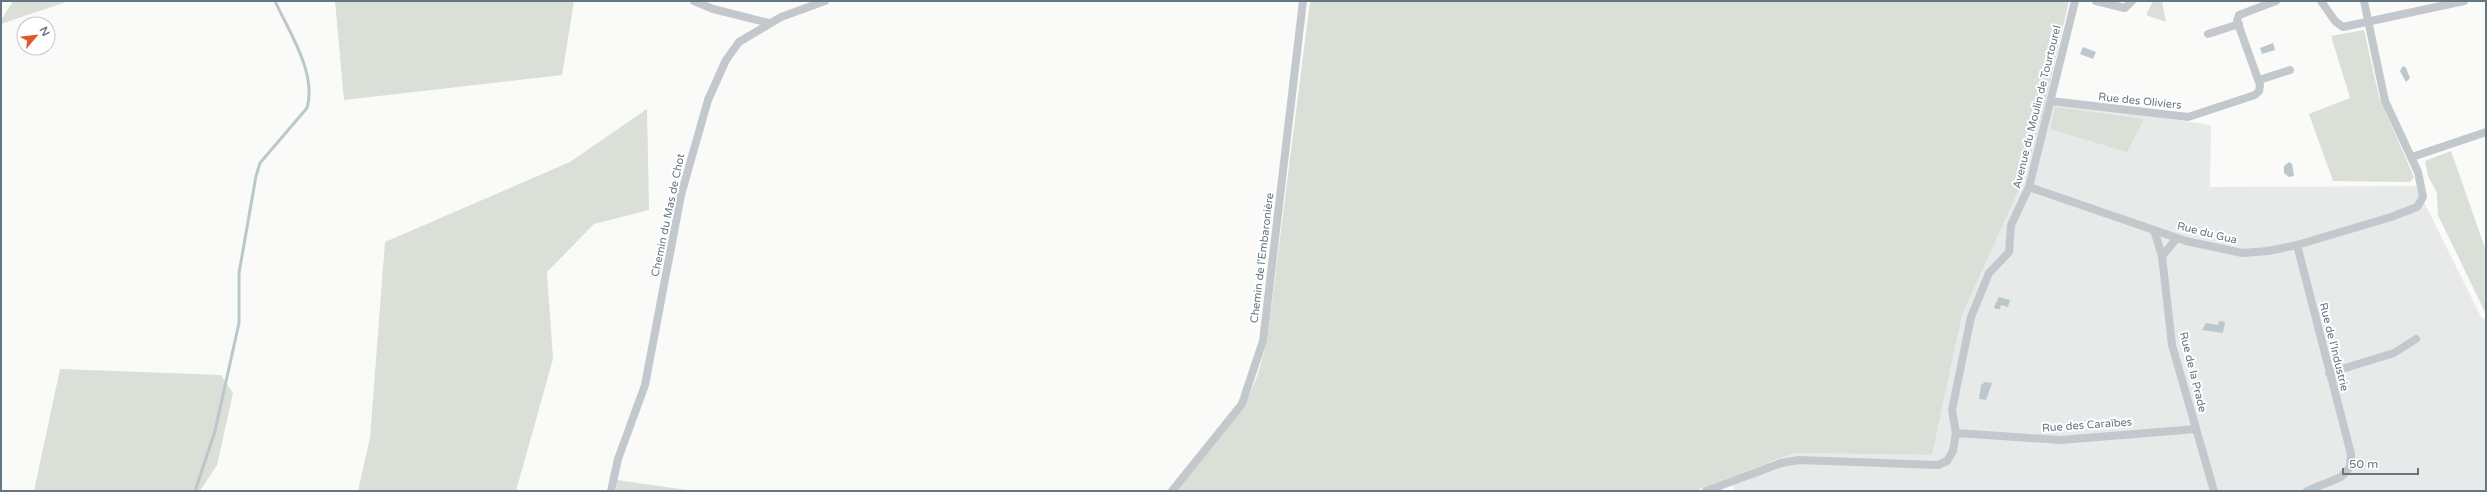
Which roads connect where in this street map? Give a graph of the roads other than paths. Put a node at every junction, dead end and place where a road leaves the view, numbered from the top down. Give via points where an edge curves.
1 (694, 1) edge
2 (825, 1) edge
3 (1303, 1) edge
4 (2075, 1) edge
5 (2096, 1) edge
6 (2132, 1) edge
7 (2276, 1) edge
8 (2321, 1) edge
9 (2364, 1) edge
10 (2464, 1) edge
11 (2368, 22) junction
12 (769, 24) junction
13 (2239, 24) junction
14 (2208, 34) dead end
15 (2290, 70) dead end
16 (2259, 80) junction
17 (2051, 102) junction
18 (2486, 132) edge
19 (2412, 157) junction
20 (2029, 187) junction
21 (2154, 230) junction
22 (2178, 238) junction
23 (2297, 245) junction
24 (2162, 256) junction
25 (2416, 339) dead end
26 (2329, 373) junction
27 (2196, 429) junction
28 (1956, 433) junction
29 (611, 491) edge
30 (1172, 491) edge
31 (1706, 491) edge
32 (2214, 491) edge
33 (2307, 491) edge

1 - 12 street via 719,11
2 - 12 street, Chemin du Mas de Chot
3 - 30 street, Chemin de l'Embaronière via 1263,341 1242,404
4 - 17 street, Avenue du Moulin de Tourtourel
5 - 6 street via 2125,8
7 - 13 street via 2244,11 2239,15
8 - 11 street via 2335,21 2343,27
9 - 11 street
10 - 11 street
11 - 19 street via 2385,101
12 - 29 street, Chemin du Mas de Chot via 739,42 731,51 706,106 681,195 645,385 618,459
13 - 14 street
13 - 16 street
15 - 16 street
16 - 17 street, Rue des Oliviers via 2259,91 2255,95 2188,117
17 - 20 street, Avenue du Moulin de Tourtourel
18 - 19 street
19 - 23 street, Rue du Gua via 2423,197 2417,207 2408,212
20 - 21 street, Rue du Gua
20 - 28 street, Avenue du Moulin de Tourtourel via 2011,225 2009,252 1989,273 1971,317 1952,410
21 - 22 street, Rue du Gua
21 - 24 street, Rue de la Prade
22 - 23 street, Rue du Gua via 2219,250 2242,253
22 - 24 street
23 - 26 street, Rue de l'Industrie
24 - 27 street, Rue de la Prade via 2172,345
25 - 26 street via 2394,353
26 - 33 street, Rue de l'Industrie via 2351,454 2350,467 2341,477
27 - 28 street, Rue des Caraïbes via 2061,440
27 - 32 street, Rue de la Prade
28 - 31 street, Avenue du Moulin de Tourtourel via 1953,451 1947,461 1938,466 1799,460 1781,463

